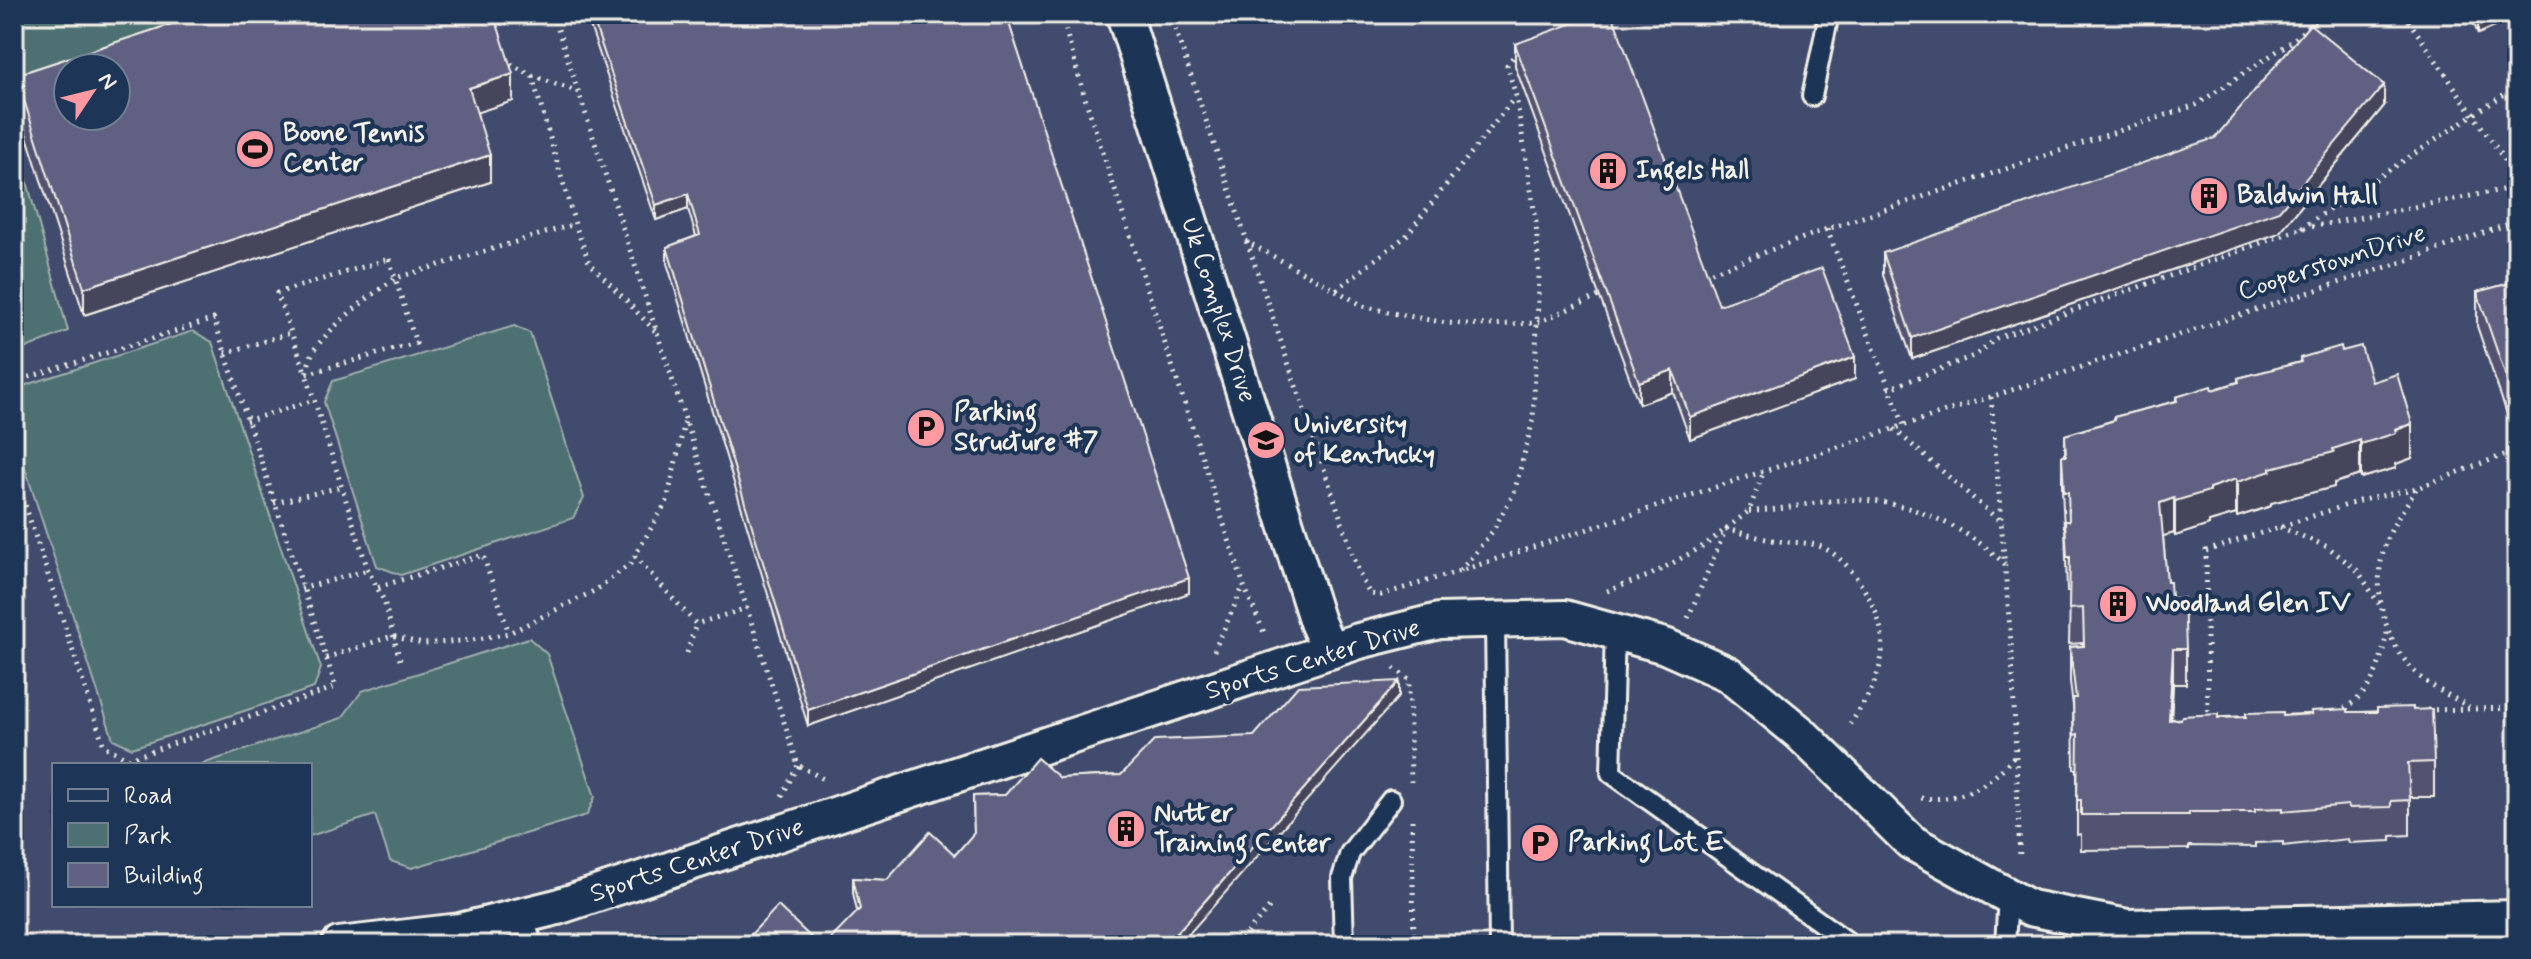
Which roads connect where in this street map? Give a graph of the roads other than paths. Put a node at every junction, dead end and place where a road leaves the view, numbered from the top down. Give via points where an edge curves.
1 (1124, 14) edge
2 (1829, 14) edge
3 (1812, 96) dead end
4 (1495, 620) junction
5 (1615, 630) junction
6 (1330, 651) junction
7 (1391, 800) dead end
8 (2008, 896) junction
9 (2516, 918) edge
10 (528, 930) edge
11 (409, 941) edge
12 (339, 945) edge
13 (1344, 945) edge
14 (1499, 945) edge
15 (1852, 945) edge
16 (2005, 945) edge
17 (2482, 945) edge

1 - 6 street, Uk Complex Drive
2 - 3 lane
4 - 5 street, Sports Center Drive via 1565,618
4 - 6 street, Sports Center Drive via 1439,621
4 - 14 lane
5 - 8 street, Sports Center Drive via 1728,674 1800,733 1911,842
5 - 15 lane via 1611,773
6 - 10 street, Sports Center Drive via 557,907
7 - 13 lane via 1350,853 1342,878
8 - 9 street, Sports Center Drive via 2030,908 2127,927
8 - 16 lane
9 - 17 lane
10 - 11 street, Sports Center Drive via 460,931
11 - 12 street, Sports Center Drive

